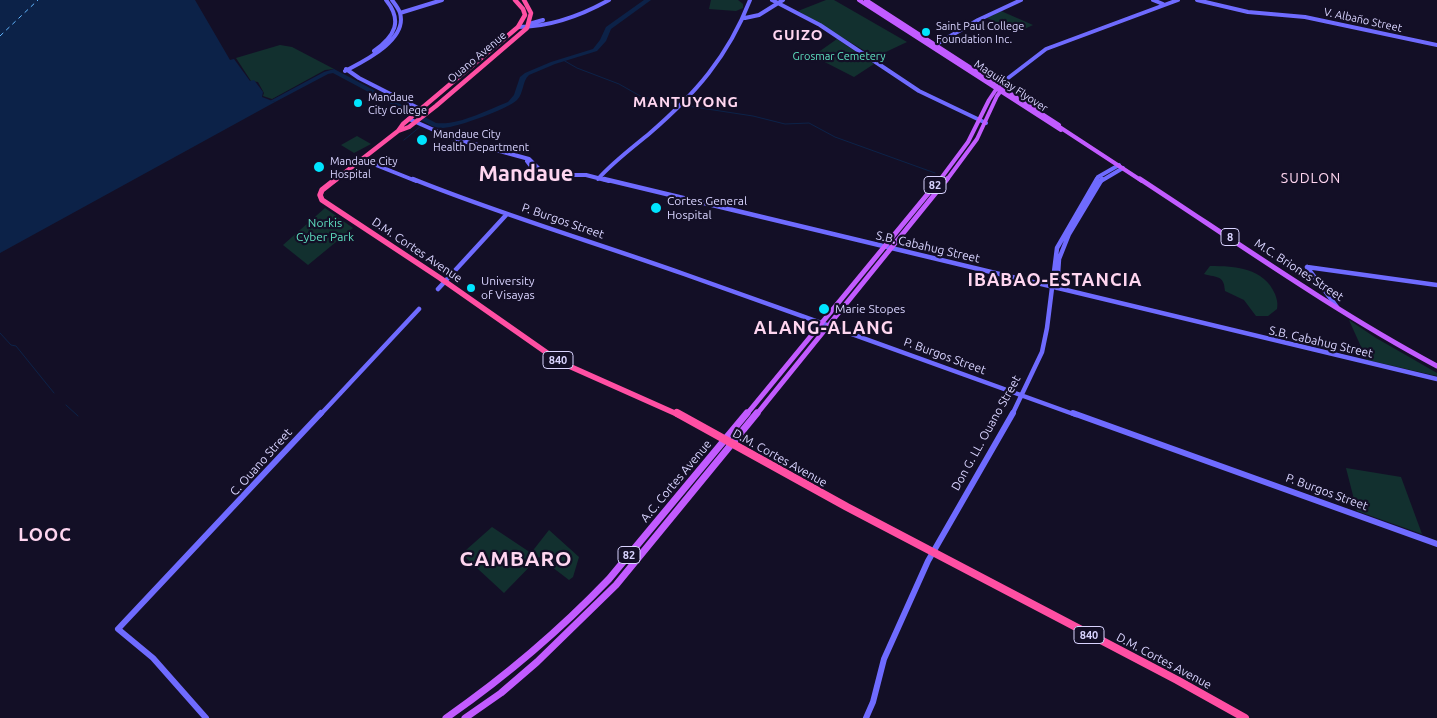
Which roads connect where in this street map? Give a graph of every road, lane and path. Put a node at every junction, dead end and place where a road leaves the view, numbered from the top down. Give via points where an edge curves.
1 (386, 0) edge
2 (392, 0) edge
3 (433, 0) edge
4 (442, 0) edge
5 (515, 0) edge
6 (524, 0) edge
7 (602, 0) edge
8 (609, 0) edge
9 (750, 0) edge
10 (772, 0) edge
11 (858, 0) edge
12 (866, 0) edge
13 (1021, 0) edge
14 (1153, 0) edge
15 (1178, 0) edge
16 (1197, 0) edge
17 (781, 1) edge
18 (1163, 4) junction
19 (401, 11) junction
20 (396, 12) junction
21 (568, 12) dead end
22 (559, 15) dead end
23 (744, 18) junction
24 (528, 26) junction
25 (518, 27) junction
26 (935, 45) junction
27 (1437, 45) edge
28 (943, 50) junction
29 (938, 51) junction
30 (957, 61) junction
31 (345, 70) junction
32 (989, 83) junction
33 (1000, 87) junction
34 (992, 95) junction
35 (1012, 100) junction
36 (994, 102) junction
37 (416, 118) junction
38 (983, 122) junction
39 (1058, 126) joint
40 (1077, 138) junction
41 (361, 159) junction
42 (1121, 167) junction
43 (598, 179) junction
44 (913, 213) junction
45 (508, 214) junction
46 (919, 216) junction
47 (886, 247) junction
48 (892, 249) junction
49 (445, 281) junction
50 (855, 284) junction
51 (1437, 285) edge
52 (861, 287) junction
53 (1054, 287) junction
54 (438, 289) dead end
55 (1337, 307) junction
56 (419, 309) dead end
57 (821, 324) junction
58 (828, 326) junction
59 (1437, 366) edge
60 (789, 369) junction
61 (1437, 380) edge
62 (1022, 396) junction
63 (728, 442) junction
64 (639, 543) junction
65 (1437, 544) edge
66 (646, 548) junction
67 (932, 552) junction
68 (206, 718) edge
69 (446, 718) edge
70 (465, 718) edge
71 (866, 718) edge
72 (1245, 718) edge

1 - 20 street
2 - 19 street
3 - 19 street
4 - 19 street
5 - 25 highway, Ouano Avenue via 525,15
6 - 24 highway via 532,14
7 - 21 street
8 - 24 street via 597,7
9 - 23 street
10 - 17 street
11 - 29 main road, M.C. Briones Street / 8
12 - 26 main road, M.C. Briones Street / 8
13 - 26 street
14 - 18 street
15 - 18 street
16 - 27 street, V. Albaño Street via 1248,12 1305,17
17 - 23 street via 755,17
17 - 38 street via 919,91
18 - 33 street via 1046,49
19 - 20 street
19 - 31 street via 397,35 372,56
20 - 31 street via 395,27 384,43
22 - 24 street
23 - 43 street via 722,58 680,104
24 - 25 street
24 - 37 highway, Ouano Avenue / 840
25 - 37 highway, Ouano Avenue / 840
26 - 28 main road, M.C. Briones Street / 8
28 - 30 main road, M.C. Briones Street / 8
28 - 32 main road, M.C. Briones Street / 8
29 - 30 main road, M.C. Briones Street / 8
29 - 32 main road, M.C. Briones Street / 8
30 - 39 main road, Maguikay Flyover / 8, bridge
31 - 37 street, S.B. Cabahug Street
32 - 33 main road, M.C. Briones Street / 8
32 - 34 main road
33 - 34 main road, A.C. Cortes Avenue / 82
33 - 35 main road, M.C. Briones Street / 8
33 - 36 main road, A.C. Cortes Avenue / 82
33 - 40 main road, M.C. Briones Street / 8
34 - 38 main road, A.C. Cortes Avenue / 82
35 - 36 main road
35 - 40 main road, M.C. Briones Street / 8
36 - 38 main road, A.C. Cortes Avenue / 82
37 - 41 highway, 840
37 - 43 street, S.B. Cabahug Street via 452,138 520,157 530,163 538,175
38 - 44 main road, A.C. Cortes Avenue / 82
38 - 46 main road, A.C. Cortes Avenue / 82 via 972,146
39 - 40 main road, M.C. Briones Street / 8
40 - 42 main road, M.C. Briones Street / 8
41 - 45 street, P. Burgos Street
41 - 49 highway, D.M. Cortes Avenue / 840 via 322,190 322,200
42 - 53 street, Don G. LL. Ouano Street via 1102,179 1070,228 1057,258
42 - 55 main road, M.C. Briones Street / 8
43 - 47 street, S.B. Cabahug Street
44 - 46 main road
44 - 47 main road, A.C. Cortes Avenue / 82
45 - 49 street
45 - 57 street, P. Burgos Street
46 - 48 main road, A.C. Cortes Avenue / 82
47 - 48 street, S.B. Cabahug Street
47 - 50 main road, A.C. Cortes Avenue / 82
48 - 52 main road, A.C. Cortes Avenue / 82
48 - 53 street, S.B. Cabahug Street
49 - 54 street
49 - 63 highway, D.M. Cortes Avenue / 840 via 559,361 669,409
50 - 52 main road
50 - 57 main road, A.C. Cortes Avenue / 82
51 - 55 street via 1308,267
52 - 58 main road, A.C. Cortes Avenue / 82
53 - 61 street, S.B. Cabahug Street
53 - 62 street, Don G. LL. Ouano Street via 1043,345
55 - 59 main road, M.C. Briones Street / 8
56 - 68 street, C. Ouano Street via 118,629 153,658
57 - 58 street, P. Burgos Street
57 - 60 main road, A.C. Cortes Avenue / 82
58 - 60 main road, A.C. Cortes Avenue / 82
58 - 62 street, P. Burgos Street
60 - 63 main road, A.C. Cortes Avenue / 82
62 - 65 street, P. Burgos Street
62 - 67 street, Don G. LL. Ouano Street
63 - 64 main road, A.C. Cortes Avenue / 82
63 - 66 main road, A.C. Cortes Avenue / 82
63 - 67 highway, D.M. Cortes Avenue / 840
64 - 66 main road
64 - 69 main road, A.C. Cortes Avenue / 82 via 582,607 531,654
66 - 70 main road, A.C. Cortes Avenue / 82 via 616,585 565,636 507,687
67 - 71 street, Don G. LL. Ouano Street via 884,659
67 - 72 highway, D.M. Cortes Avenue / 840

